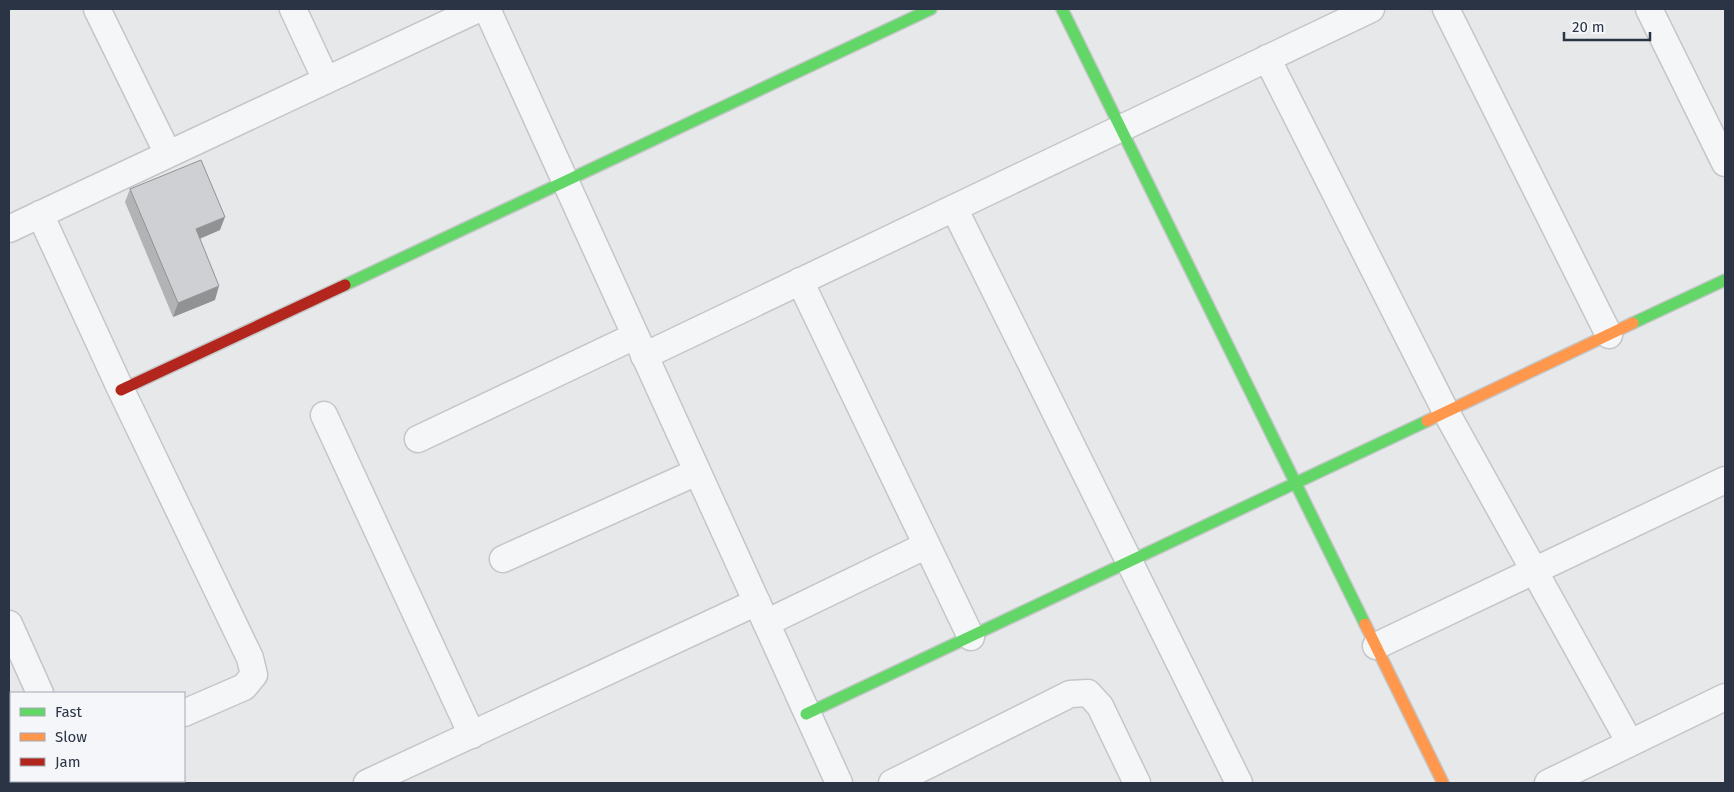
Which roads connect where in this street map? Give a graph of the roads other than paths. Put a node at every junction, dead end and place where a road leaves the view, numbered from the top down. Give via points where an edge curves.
1 (97, 9) edge
2 (293, 9) edge
3 (478, 9) edge
4 (487, 9) edge
5 (931, 9) edge
6 (1062, 9) edge
7 (1371, 9) edge
8 (1446, 9) edge
9 (1649, 9) edge
10 (1267, 58) junction
11 (326, 80) junction
12 (1122, 128) junction
13 (168, 154) junction
14 (1725, 163) edge
15 (565, 182) junction
16 (954, 208) junction
17 (40, 214) junction
18 (9, 228) edge
19 (1725, 280) edge
20 (800, 281) junction
21 (1609, 335) junction
22 (640, 346) junction
23 (121, 390) junction
24 (1446, 412) junction
25 (324, 414) dead end
26 (418, 438) dead end
27 (697, 472) junction
28 (1725, 480) edge
29 (1296, 483) junction
30 (927, 545) junction
31 (503, 560) dead end
32 (1129, 562) junction
33 (1534, 570) junction
34 (762, 612) junction
35 (9, 624) edge
36 (971, 637) junction
37 (1376, 646) junction
38 (40, 692) edge
39 (1725, 697) edge
40 (185, 713) edge
41 (806, 714) junction
42 (472, 735) junction
43 (1630, 743) junction
44 (367, 783) edge
45 (839, 783) edge
46 (892, 783) edge
47 (1137, 783) edge
48 (1239, 783) edge
49 (1443, 783) edge
50 (1548, 783) edge

1 - 13 street
2 - 11 street
3 - 11 street
4 - 15 street
5 - 15 street
6 - 12 street
7 - 10 street
8 - 21 street
9 - 14 street
10 - 12 street
10 - 24 street
11 - 13 street
12 - 16 street
12 - 29 street
13 - 17 street
15 - 22 street
15 - 23 street
16 - 20 street
16 - 32 street
17 - 18 street
17 - 23 street
19 - 21 street
20 - 22 street
20 - 30 street
21 - 24 street
22 - 26 street
22 - 27 street
23 - 40 street via 246,649 254,674 244,687
24 - 29 street
24 - 33 street
25 - 42 street
27 - 31 street
27 - 34 street
28 - 33 street
29 - 32 street
29 - 37 street
30 - 34 street
30 - 36 street
32 - 36 street
32 - 48 street
33 - 37 street
33 - 43 street
34 - 41 street
34 - 42 street
35 - 38 street
36 - 41 street
37 - 49 street
39 - 43 street
41 - 45 street
42 - 44 street
43 - 50 street
46 - 47 street via 1070,694 1088,693 1100,706

